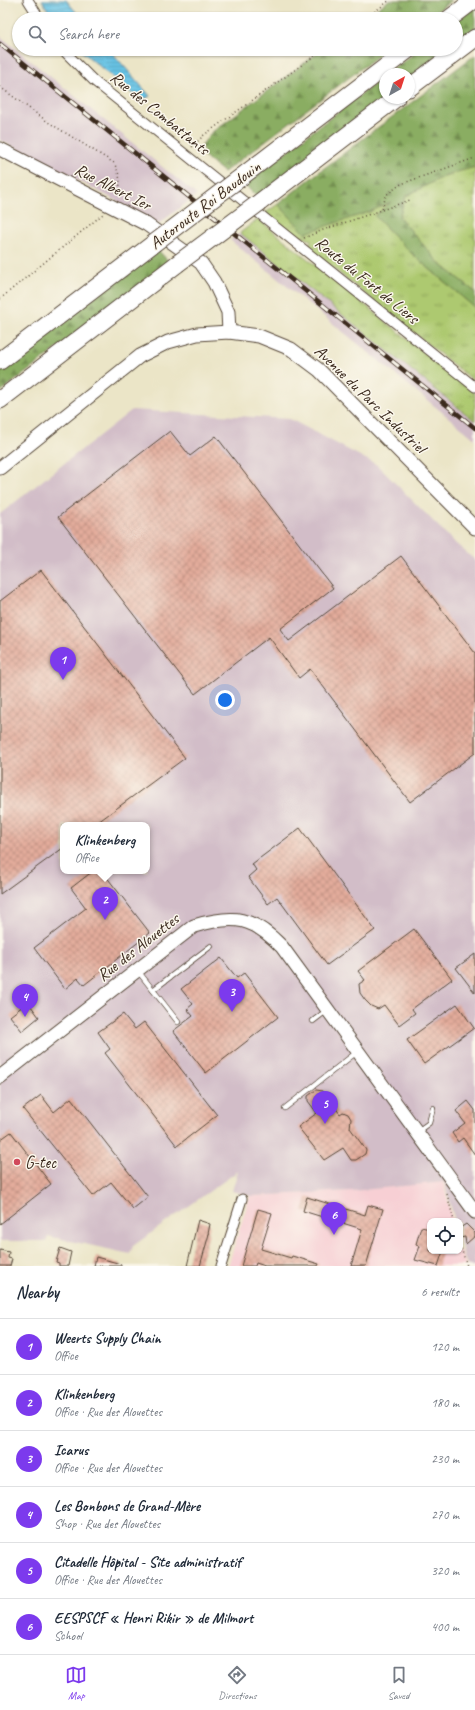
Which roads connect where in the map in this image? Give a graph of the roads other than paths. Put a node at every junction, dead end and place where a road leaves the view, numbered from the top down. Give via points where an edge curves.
1 (28, 0) edge
2 (474, 0) edge
3 (36, 12) edge
4 (458, 12) edge
5 (475, 38) edge
6 (463, 47) edge
7 (69, 56) edge
8 (400, 56) edge
9 (451, 56) edge
10 (415, 83) edge
11 (388, 104) edge
12 (0, 149) edge
13 (240, 199) joint
14 (229, 332) junction
15 (0, 361) edge
16 (475, 387) edge
17 (0, 400) edge
18 (0, 468) edge
19 (475, 528) edge
20 (211, 946) dead end
21 (138, 970) junction
22 (153, 990) junction
23 (328, 1009) junction
24 (313, 1021) dead end
25 (178, 1022) dead end
26 (358, 1051) junction
27 (0, 1077) edge
28 (285, 1108) dead end
29 (433, 1108) dead end
30 (417, 1132) junction
31 (242, 1199) dead end
32 (475, 1212) edge
33 (221, 1266) edge

1 - 3 street
2 - 4 highway
5 - 6 highway
7 - 13 street, Rue des Combattants via 94,81
8 - 15 highway, Autoroute Roi Baudouin, bridge
9 - 10 highway
11 - 17 highway, Autoroute Roi Baudouin, bridge
12 - 14 street, Rue Albert Ier via 146,224 201,263 214,282 228,312
13 - 16 street, Route du Fort de Liers
14 - 18 street, Avenue du Parc Industriel via 197,334 168,342 140,356
14 - 19 street, Avenue du Parc Industriel via 259,336 291,349 319,370
20 - 22 lane
21 - 22 lane
21 - 23 street, Rue des Alouettes via 194,926 217,919 256,924 282,947
21 - 27 street, Rue des Alouettes
22 - 25 lane
23 - 24 lane
23 - 26 street, Rue des Alouettes
26 - 28 lane
26 - 30 street, Rue des Alouettes
29 - 30 lane via 429,1123
30 - 32 street, Rue des Alouettes
31 - 33 street

